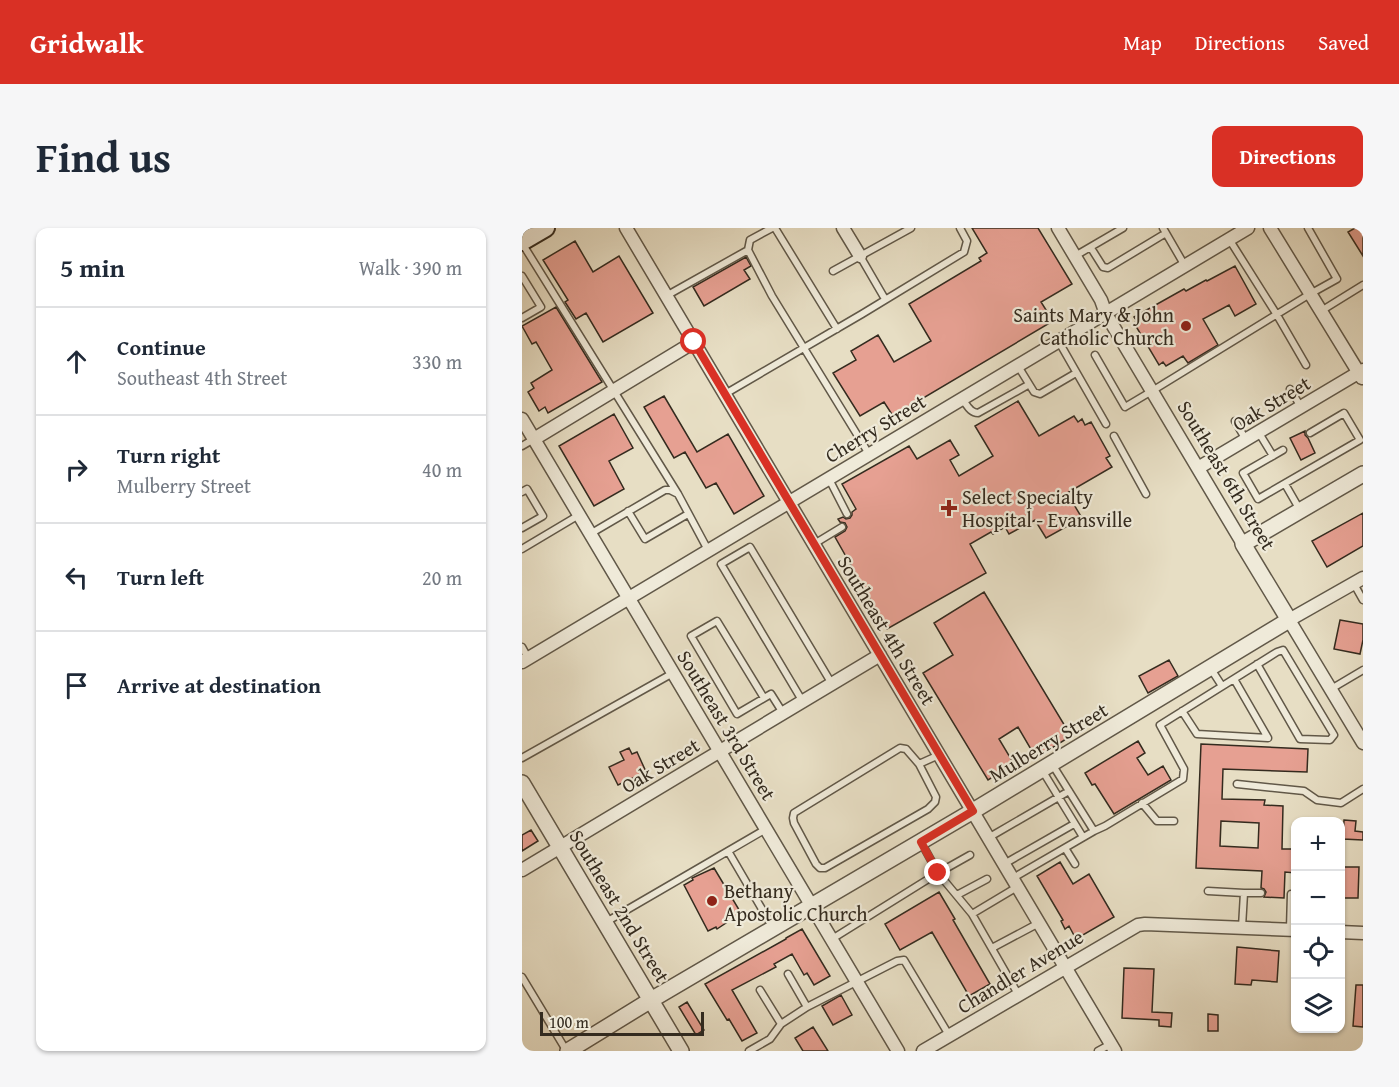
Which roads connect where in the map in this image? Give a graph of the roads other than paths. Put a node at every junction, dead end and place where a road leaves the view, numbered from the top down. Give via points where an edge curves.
1 (546, 228) edge
2 (626, 228) edge
3 (774, 228) edge
4 (843, 228) edge
5 (911, 228) edge
6 (960, 228) edge
7 (1058, 228) edge
8 (1123, 228) edge
9 (1248, 228) edge
10 (1270, 228) edge
11 (1308, 228) edge
12 (1164, 231) edge
13 (1229, 239) junction
14 (522, 242) edge
15 (1091, 248) junction
16 (748, 250) junction
17 (860, 256) junction
18 (1074, 256) junction
19 (1185, 266) junction
20 (833, 271) dead end
21 (522, 276) edge
22 (1363, 285) edge
23 (1311, 294) junction
24 (666, 296) junction
25 (885, 299) junction
26 (1321, 311) junction
27 (1106, 314) junction
28 (1277, 315) junction
29 (522, 318) edge
30 (837, 328) junction
31 (694, 342) junction
32 (1059, 342) junction
33 (805, 348) junction
34 (1095, 355) dead end
35 (1306, 365) dead end
36 (1018, 366) junction
37 (1076, 373) junction
38 (1362, 374) edge
39 (1028, 385) junction
40 (1290, 389) dead end
41 (613, 391) junction
42 (1152, 392) junction
43 (724, 394) junction
44 (962, 399) junction
45 (1302, 407) junction
46 (522, 419) edge
47 (1235, 421) dead end
48 (1106, 424) dead end
49 (1259, 433) junction
50 (1310, 433) dead end
51 (1114, 436) dead end
52 (534, 439) junction
53 (1247, 440) junction
54 (522, 446) edge
55 (1283, 450) dead end
56 (870, 454) junction
57 (1273, 456) junction
58 (1198, 468) junction
59 (1363, 474) edge
60 (829, 479) junction
61 (1285, 484) junction
62 (522, 492) edge
63 (678, 494) junction
64 (1146, 494) dead end
65 (789, 502) junction
66 (628, 511) junction
67 (1300, 511) junction
68 (688, 514) junction
69 (847, 514) dead end
70 (579, 515) junction
71 (842, 527) dead end
72 (522, 528) edge
73 (590, 534) junction
74 (722, 542) junction
75 (814, 544) junction
76 (1244, 544) junction
77 (522, 549) edge
78 (708, 550) junction
79 (731, 558) junction
80 (1358, 581) edge
81 (628, 597) junction
82 (1363, 600) edge
83 (1289, 620) junction
84 (524, 656) edge
85 (880, 656) junction
86 (1257, 664) junction
87 (1210, 668) junction
88 (1363, 670) edge
89 (674, 673) junction
90 (1234, 679) junction
91 (832, 684) junction
92 (1222, 686) junction
93 (1331, 689) junction
94 (764, 698) junction
95 (803, 702) junction
96 (1182, 711) junction
97 (783, 714) junction
98 (1363, 743) edge
99 (720, 751) junction
100 (939, 754) junction
101 (522, 758) edge
102 (919, 764) junction
103 (1047, 767) junction
104 (522, 783) edge
105 (1237, 784) dead end
106 (1363, 789) edge
107 (1069, 790) junction
108 (1059, 797) junction
109 (1142, 803) junction
110 (973, 811) junction
111 (1174, 821) dead end
112 (1074, 824) junction
113 (766, 829) junction
114 (1094, 831) junction
115 (988, 837) junction
116 (1083, 837) junction
117 (921, 842) junction
118 (560, 847) junction
119 (1065, 848) junction
120 (728, 851) junction
121 (970, 855) dead end
122 (1004, 864) junction
123 (1075, 864) dead end
124 (522, 870) edge
125 (938, 873) junction
126 (987, 879) dead end
127 (1015, 883) junction
128 (1208, 891) dead end
129 (1244, 893) junction
130 (1261, 893) dead end
131 (1290, 894) edge
132 (957, 895) junction
133 (813, 906) junction
134 (972, 914) junction
135 (605, 922) junction
136 (1039, 923) junction
137 (1293, 925) edge
138 (773, 928) junction
139 (1242, 928) junction
140 (1291, 930) edge
141 (1345, 932) edge
142 (1363, 933) edge
143 (832, 939) junction
144 (992, 948) junction
145 (1065, 967) junction
146 (788, 974) dead end
147 (522, 977) edge
148 (857, 981) junction
149 (760, 990) dead end
150 (1018, 994) junction
151 (651, 1000) junction
152 (807, 1007) junction
153 (781, 1024) junction
154 (950, 1035) junction
155 (1113, 1047) edge
156 (567, 1051) edge
157 (681, 1051) edge
158 (749, 1051) edge
159 (898, 1051) edge
160 (923, 1051) edge
161 (1098, 1051) edge

1 - 14 main road
2 - 24 street, Southeast 4th Street
3 - 16 lane via 750,240
3 - 30 lane
4 - 17 street
5 - 17 lane
6 - 25 lane via 967,241 964,252
7 - 18 street, Southeast 6th Street
8 - 15 lane
9 - 13 street, Cherry Street
10 - 23 street
11 - 23 lane via 1337,279
12 - 15 lane via 1108,268 1103,267
12 - 19 lane
13 - 19 street, Cherry Street
13 - 28 lane
14 - 41 lane
15 - 18 lane
16 - 24 lane
16 - 33 lane
17 - 20 lane
17 - 25 lane
18 - 27 street, Southeast 6th Street
19 - 27 street, Cherry Street
21 - 29 lane via 541,307
22 - 26 lane
23 - 26 street
23 - 28 lane
24 - 31 street, Southeast 4th Street
25 - 30 lane
26 - 38 street
27 - 32 street, Cherry Street
27 - 42 street, Southeast 6th Street
28 - 35 lane
28 - 42 lane
30 - 33 lane
31 - 41 street
31 - 43 street, Southeast 4th Street
32 - 36 street, Cherry Street
32 - 37 lane
33 - 43 lane
33 - 56 lane
34 - 42 lane via 1125,407
36 - 39 lane
36 - 44 street, Cherry Street
37 - 39 lane via 1040,394
37 - 48 lane
38 - 45 street, Oak Street
39 - 44 lane via 978,413
40 - 45 lane
41 - 52 street
41 - 63 lane
42 - 58 street, Southeast 6th Street
43 - 65 street, Southeast 4th Street
44 - 56 street, Cherry Street
45 - 49 street, Oak Street
46 - 52 street, Southeast 3rd Street
47 - 53 lane
49 - 53 street, Oak Street
49 - 57 lane
50 - 61 lane via 1344,413 1360,440
51 - 64 lane
52 - 54 lane
52 - 70 street, Southeast 3rd Street
53 - 58 street, Oak Street
55 - 57 lane
56 - 60 street, Cherry Street
57 - 61 lane via 1243,473 1258,500
58 - 76 street, Southeast 6th Street
59 - 67 street
60 - 65 street, Cherry Street
60 - 69 lane
61 - 67 lane
62 - 72 lane via 527,489 543,516
63 - 66 lane via 665,490
63 - 68 lane
65 - 74 street, Cherry Street
65 - 75 street, Southeast 4th Street
66 - 68 lane via 645,539
66 - 73 lane
67 - 76 street
68 - 78 lane
70 - 73 street, Southeast 3rd Street
70 - 77 lane
71 - 75 lane
73 - 81 street, Southeast 3rd Street
74 - 78 street, Cherry Street
74 - 79 lane
75 - 85 street, Southeast 4th Street
76 - 83 street, Southeast 6th Street
78 - 81 street, Cherry Street
79 - 91 lane via 750,547
79 - 95 lane via 721,564
80 - 82 lane
80 - 83 street, Mulberry Street
81 - 84 street, Cherry Street
81 - 89 street, Southeast 3rd Street
83 - 87 street, Mulberry Street
83 - 93 street, Southeast 6th Street
85 - 91 street, Oak Street
85 - 100 street, Southeast 4th Street
86 - 86 lane via 1284,650 1334,735 1330,740 1300,739
86 - 90 lane
87 - 92 lane
87 - 103 street, Mulberry Street
88 - 93 lane
89 - 99 street, Southeast 3rd Street
89 - 101 lane
90 - 92 lane
90 - 96 lane via 1268,738 1197,734
91 - 95 street, Oak Street
92 - 96 lane
93 - 98 street, Southeast 6th Street
94 - 94 lane via 737,714 691,636 717,621
94 - 97 lane via 771,694
95 - 97 street, Oak Street
96 - 109 lane via 1160,725 1184,770 1183,779
97 - 99 street, Oak Street
99 - 113 street, Southeast 3rd Street
99 - 118 street, Oak Street
100 - 102 lane
100 - 110 street, Southeast 4th Street
102 - 102 lane via 935,802 820,868 794,823 794,813 900,748 906,749
103 - 107 lane
103 - 108 lane
103 - 110 street, Mulberry Street
104 - 118 street, Southeast 2nd Street
105 - 106 lane via 1304,790 1317,801 1341,803
107 - 108 lane
107 - 114 lane
108 - 112 lane
108 - 115 lane
109 - 111 lane via 1157,821
109 - 114 lane
110 - 115 street, Southeast 4th Street
110 - 117 street, Mulberry Street
112 - 116 lane
112 - 122 lane
113 - 120 lane
113 - 133 street, Southeast 3rd Street
114 - 116 lane
115 - 122 street, Southeast 4th Street
116 - 119 lane
117 - 125 lane
117 - 133 street, Mulberry Street
118 - 124 street, Oak Street
118 - 135 street, Southeast 2nd Street
119 - 123 lane
119 - 127 lane
120 - 135 lane
120 - 138 lane
121 - 125 lane
122 - 127 street, Southeast 4th Street
125 - 132 lane
125 - 143 lane
126 - 132 lane
127 - 134 lane
127 - 136 street, Southeast 4th Street
128 - 129 lane
129 - 130 lane
129 - 139 lane
131 - 137 lane
132 - 134 lane
133 - 138 street, Mulberry Street
133 - 143 street, Southeast 3rd Street
134 - 144 lane
135 - 151 street, Southeast 2nd Street
136 - 144 lane
136 - 145 street, Southeast 4th Street
138 - 151 street, Mulberry Street
139 - 140 street
139 - 145 street, Chandler Avenue via 1137,925
141 - 142 street
143 - 148 street, Southeast 3rd Street
144 - 150 lane
145 - 150 street, Chandler Avenue
145 - 155 street, Southeast 4th Street
146 - 152 lane
147 - 156 lane
148 - 152 lane
148 - 154 lane via 904,960
148 - 159 street, Southeast 3rd Street
149 - 153 lane
150 - 154 street, Chandler Avenue
151 - 156 street, Mulberry Street
151 - 157 street, Southeast 2nd Street
152 - 153 lane
153 - 158 lane via 770,1039
154 - 160 street, Chandler Avenue
155 - 161 lane

